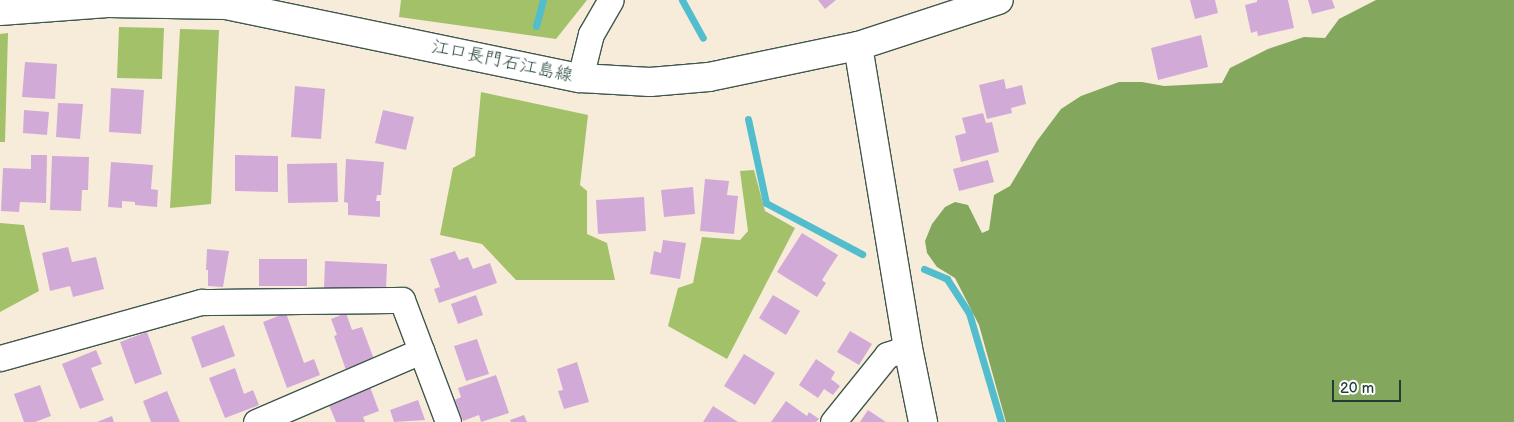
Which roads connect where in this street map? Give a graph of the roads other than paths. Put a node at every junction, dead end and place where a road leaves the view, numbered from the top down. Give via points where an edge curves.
1 (611, 0) edge
2 (998, 0) edge
3 (226, 2) edge
4 (0, 11) edge
5 (858, 46) junction
6 (580, 78) junction
7 (908, 348) junction
8 (421, 351) junction
9 (0, 358) edge
10 (256, 422) edge
11 (448, 422) edge
12 (833, 422) edge
13 (923, 422) edge

1 - 6 street via 591,34
2 - 5 main road, 江口長門石江島線
3 - 4 main road, 江口長門石江島線 via 108,3
3 - 6 main road, 江口長門石江島線
5 - 6 main road, 江口長門石江島線 via 709,77 650,82
5 - 7 main road
7 - 12 street via 887,355
7 - 13 main road
8 - 9 street via 402,300 201,302
8 - 10 street
8 - 11 street

